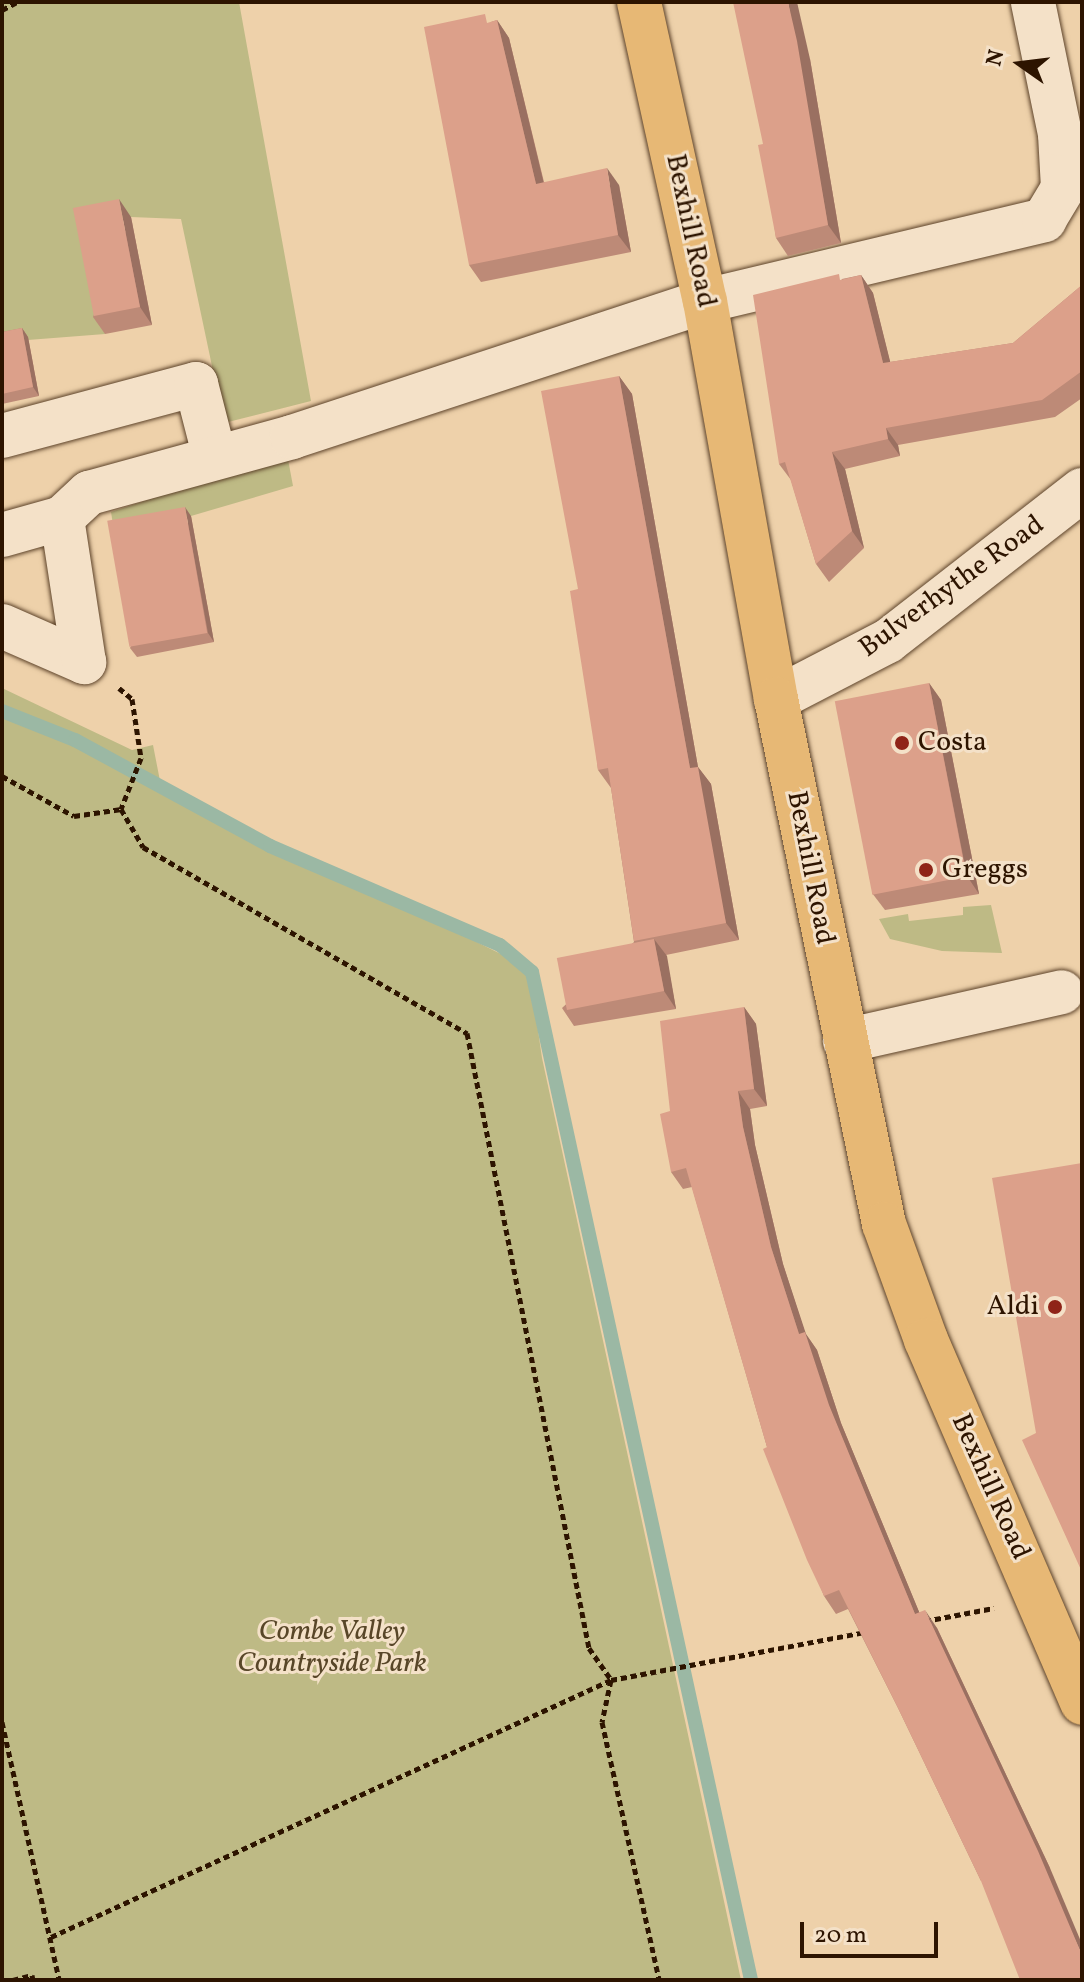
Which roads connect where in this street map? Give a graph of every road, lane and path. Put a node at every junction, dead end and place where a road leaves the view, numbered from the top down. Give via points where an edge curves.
1 (17, 2) edge
2 (639, 2) edge
3 (1033, 2) edge
4 (2, 10) edge
5 (705, 301) junction
6 (2, 436) edge
7 (215, 458) junction
8 (1075, 508) edge
9 (62, 518) junction
10 (2, 535) edge
11 (2, 626) edge
12 (84, 662) junction
13 (776, 699) junction
14 (2, 776) edge
15 (121, 809) junction
16 (1062, 992) dead end
17 (845, 1041) junction
18 (1038, 1599) junction
19 (915, 1623) edge
20 (868, 1631) edge
21 (611, 1680) junction
22 (1082, 1703) edge
23 (2, 1722) edge
24 (51, 1937) junction
25 (13, 1980) edge
26 (33, 1980) edge
27 (59, 1980) edge
28 (659, 1980) edge

1 - 4 path
2 - 5 highway, Bexhill Road
3 - 5 street via 1060,134 1063,188 1044,220
5 - 7 street
5 - 13 highway, Bexhill Road
6 - 7 street via 196,384
7 - 9 street via 89,493
8 - 13 street, Bulverhythe Road via 888,641
9 - 10 street
9 - 12 street
11 - 12 street
12 - 15 path via 132,699 141,758
13 - 17 highway, Bexhill Road
14 - 15 path via 74,816
15 - 21 path via 143,847 467,1033 589,1648
16 - 17 street
17 - 18 highway, Bexhill Road via 884,1224 926,1340
18 - 19 path
18 - 22 highway, Bexhill Road
20 - 21 path
21 - 24 path
21 - 28 path via 602,1722
23 - 24 path
24 - 27 path
25 - 26 path via 32,1975

